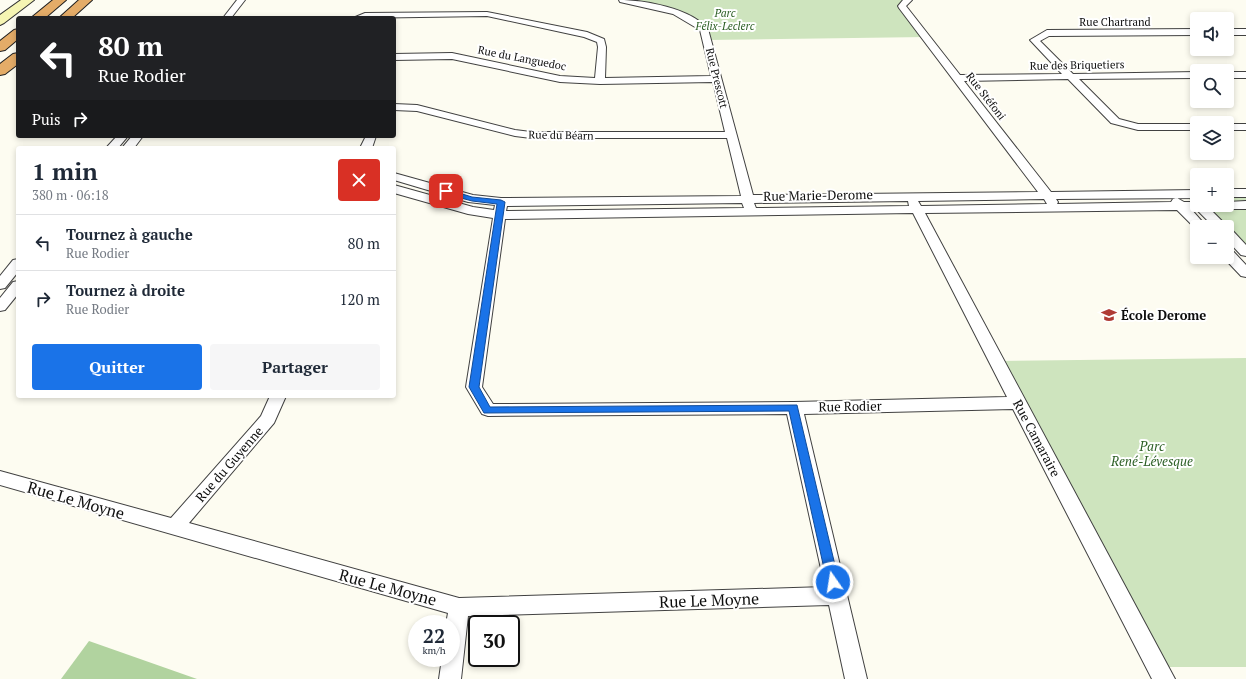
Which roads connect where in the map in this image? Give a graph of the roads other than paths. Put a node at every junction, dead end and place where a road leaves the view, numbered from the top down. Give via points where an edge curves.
1 (28, 0) edge
2 (60, 0) edge
3 (86, 0) edge
4 (241, 0) edge
5 (623, 0) edge
6 (908, 0) edge
7 (40, 16) edge
8 (67, 16) edge
9 (229, 16) edge
10 (362, 16) edge
11 (0, 20) edge
12 (1190, 32) edge
13 (1234, 32) edge
14 (1246, 32) edge
15 (16, 35) edge
16 (0, 47) edge
17 (396, 56) edge
18 (16, 59) edge
19 (0, 72) edge
20 (1190, 75) edge
21 (1234, 75) edge
22 (1246, 75) edge
23 (1072, 77) junction
24 (958, 78) junction
25 (718, 79) junction
26 (600, 81) junction
27 (396, 107) edge
28 (1190, 127) edge
29 (1234, 127) edge
30 (1246, 127) edge
31 (732, 135) junction
32 (121, 138) edge
33 (136, 138) edge
34 (114, 146) edge
35 (130, 146) edge
36 (396, 177) edge
37 (396, 190) edge
38 (1234, 193) edge
39 (1246, 193) edge
40 (1170, 194) junction
41 (1190, 194) edge
42 (1048, 196) junction
43 (913, 203) junction
44 (749, 205) junction
45 (1190, 205) edge
46 (1234, 205) edge
47 (1246, 205) edge
48 (1180, 206) junction
49 (1056, 207) junction
50 (501, 208) junction
51 (1206, 212) edge
52 (1194, 220) edge
53 (1214, 220) edge
54 (1234, 240) edge
55 (1246, 252) edge
56 (1234, 260) edge
57 (16, 265) edge
58 (1246, 273) edge
59 (0, 285) edge
60 (16, 287) edge
61 (0, 307) edge
62 (277, 398) edge
63 (1019, 403) junction
64 (794, 408) junction
65 (0, 478) edge
66 (174, 528) junction
67 (836, 596) junction
68 (459, 607) junction
69 (450, 679) edge
70 (856, 679) edge
71 (1164, 679) edge

1 - 11 street
2 - 7 highway
3 - 8 highway
4 - 9 street
5 - 25 street, Rue Prescott via 692,19 704,29
6 - 24 street, Rue Stéfoni via 902,6
10 - 26 street via 488,14 587,35 601,41
12 - 23 street, Rue Chartrand via 1047,33 1034,40
13 - 14 street
15 - 16 highway
17 - 26 street, Rue du Languedoc via 452,56 560,79
18 - 19 highway
20 - 23 street, Rue des Briquetiers
21 - 22 street
23 - 24 street, Rue des Briquetiers
23 - 28 street via 1115,121 1138,127
24 - 42 street, Rue Stéfoni
25 - 26 street, Rue du Languedoc
25 - 31 street, Rue Prescott
27 - 31 street, Rue du Béarn via 417,108 531,135
29 - 30 street
31 - 44 street, Rue Prescott
32 - 34 street
33 - 35 street
36 - 50 street, Rue Marie-Derome
37 - 50 street, Rue Marie-Derome via 472,211
38 - 39 street
40 - 41 street, Rue Marie-Derome
40 - 42 street, Rue Marie-Derome
40 - 48 street
42 - 43 street, Rue Marie-Derome
42 - 49 street, Rue Stéfoni
43 - 44 street, Rue Marie-Derome
43 - 49 street, Rue Marie-Derome
43 - 63 street, Rue Camaraire
44 - 50 street, Rue Marie-Derome
45 - 48 street, Rue Marie-Derome
46 - 47 street, Rue Marie-Derome
48 - 49 street, Rue Marie-Derome
48 - 52 street
50 - 64 street, Rue Rodier via 474,387 488,410
51 - 53 street
54 - 55 street
56 - 58 street
57 - 59 street
60 - 61 street
62 - 66 street, Rue du Guyenne via 268,419
63 - 64 street, Rue Rodier
63 - 71 street, Rue Camaraire
64 - 67 street
65 - 66 street, Rue Le Moyne
66 - 68 street, Rue Le Moyne
67 - 68 street, Rue Le Moyne
67 - 70 street
68 - 69 street

